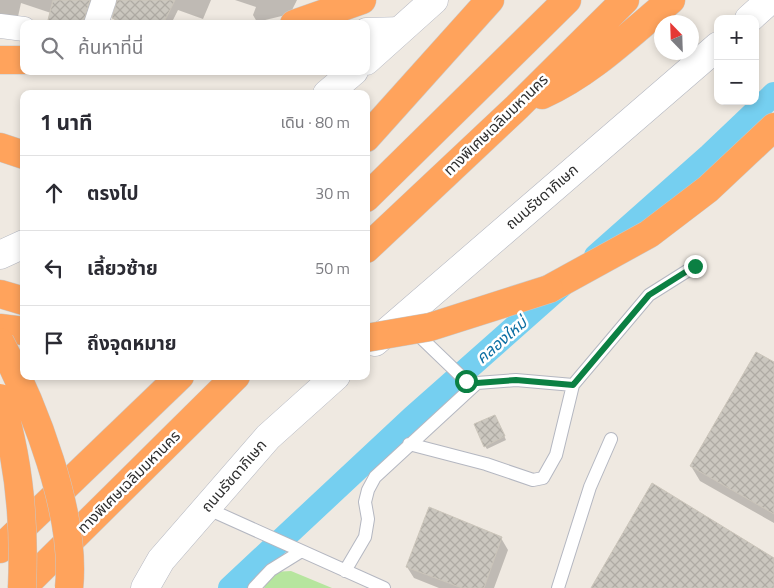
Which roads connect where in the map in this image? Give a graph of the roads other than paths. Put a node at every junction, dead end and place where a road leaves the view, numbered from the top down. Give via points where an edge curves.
1 (104, 0) edge
2 (362, 0) edge
3 (434, 0) edge
4 (490, 0) edge
5 (567, 0) edge
6 (625, 0) edge
7 (671, 0) edge
8 (770, 0) edge
9 (753, 15) edge
10 (97, 20) edge
11 (305, 20) edge
12 (0, 26) edge
13 (20, 28) edge
14 (403, 29) junction
15 (370, 30) edge
16 (714, 49) edge
17 (370, 58) edge
18 (0, 60) edge
19 (20, 60) edge
20 (349, 75) edge
21 (332, 90) edge
22 (517, 107) junction
23 (774, 127) edge
24 (370, 134) edge
25 (0, 148) edge
26 (20, 153) edge
27 (774, 154) edge
28 (370, 194) edge
29 (370, 245) edge
30 (20, 246) edge
31 (0, 255) edge
32 (695, 266) dead end
33 (549, 288) junction
34 (0, 294) edge
35 (20, 300) edge
36 (401, 318) junction
37 (0, 328) edge
38 (20, 330) edge
39 (370, 337) edge
40 (0, 342) edge
41 (370, 345) edge
42 (159, 380) edge
43 (176, 380) edge
44 (232, 380) edge
45 (332, 380) edge
46 (471, 382) junction
47 (573, 385) junction
48 (0, 398) edge
49 (113, 439) junction
50 (611, 439) dead end
51 (409, 444) junction
52 (206, 508) junction
53 (5, 542) edge
54 (299, 552) junction
55 (345, 571) junction
56 (70, 584) edge
57 (22, 588) edge
58 (145, 588) edge
59 (254, 588) edge
60 (384, 588) edge
61 (558, 588) edge

1 - 10 street
2 - 11 highway
3 - 14 main road
4 - 24 highway
5 - 28 highway
6 - 22 highway, ทางพิเศษเฉลิมมหานคร
7 - 22 highway via 606,55 559,87
8 - 9 main road
12 - 13 street
14 - 15 street
14 - 17 main road
16 - 36 main road, ถนนรัชดาภิเษก
18 - 19 highway
20 - 21 main road
22 - 29 highway, ทางพิเศษเฉลิมมหานคร
23 - 33 highway via 708,189 649,234
25 - 26 highway
27 - 33 highway via 699,215 647,248
30 - 31 main road
32 - 47 lane via 649,295
33 - 39 highway, bridge via 430,327
34 - 35 highway
36 - 41 main road, ถนนรัชดาภิเษก
36 - 46 lane
37 - 38 highway
40 - 56 highway, bridge via 27,397 53,471 62,504
42 - 49 highway
43 - 49 highway
44 - 57 highway, ทางพิเศษเฉลิมมหานคร
45 - 52 main road, ถนนรัชดาภิเษก via 268,437
46 - 47 lane via 516,380
46 - 51 lane
47 - 51 lane via 556,455 543,478 533,480
48 - 57 highway, bridge via 10,437 21,510
49 - 53 highway
50 - 61 lane via 590,487
51 - 55 lane via 382,469 368,490 365,537
52 - 54 lane
52 - 58 main road, ถนนรัชดาภิเษก via 161,560
54 - 55 lane
54 - 59 lane via 271,570
55 - 60 lane

